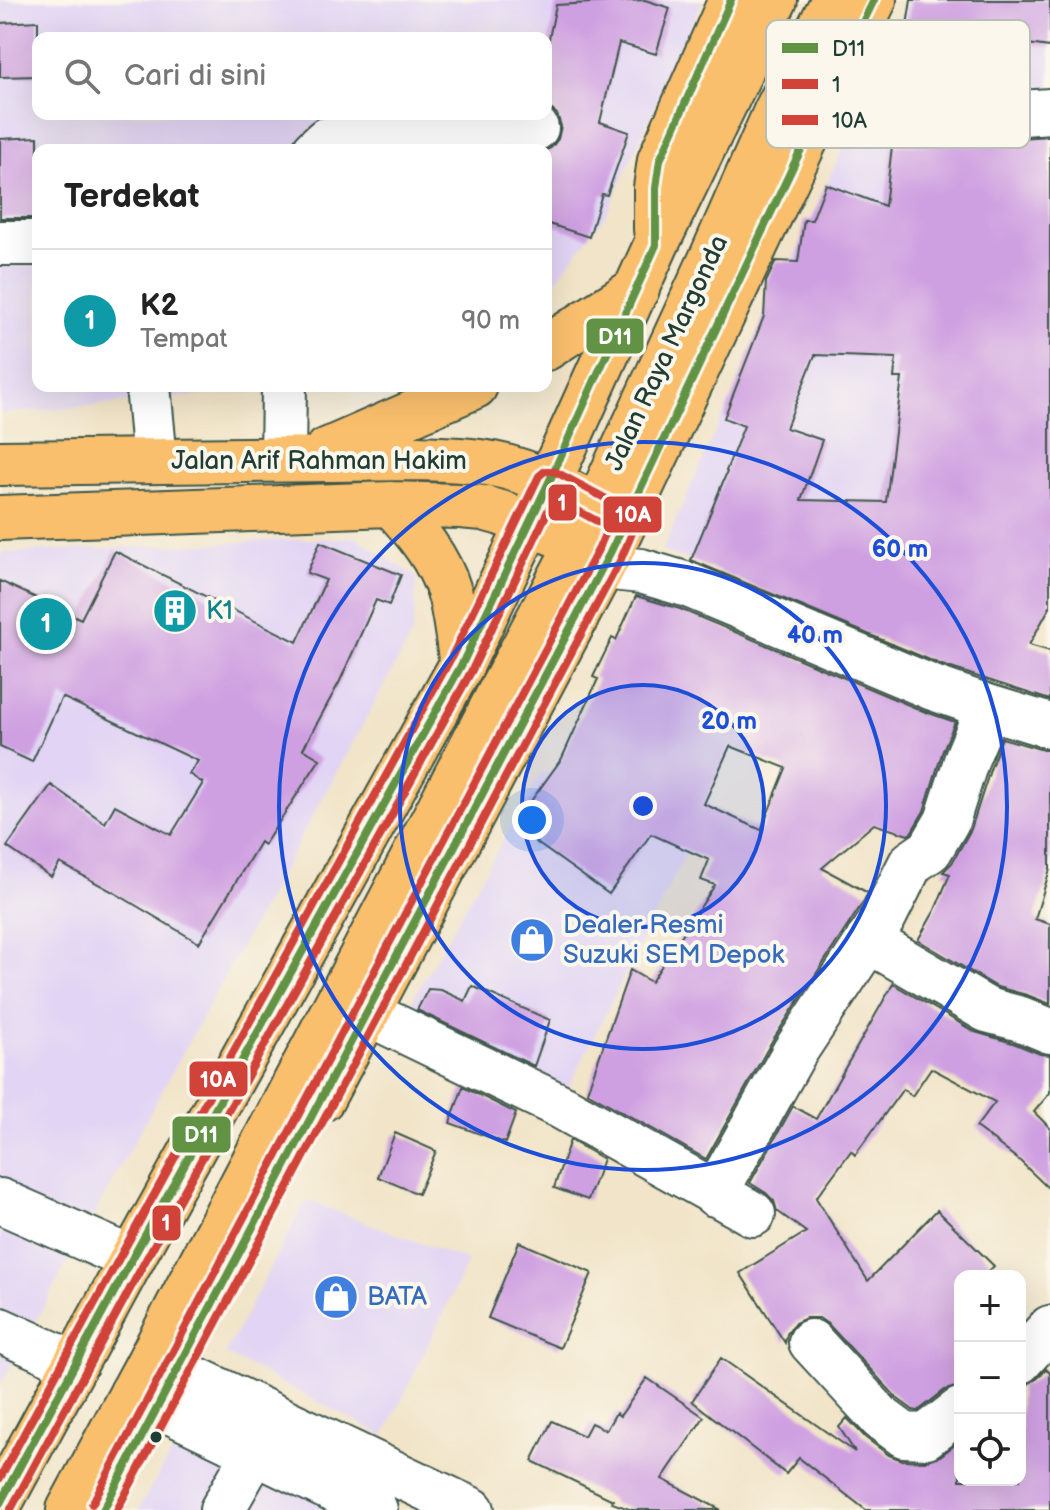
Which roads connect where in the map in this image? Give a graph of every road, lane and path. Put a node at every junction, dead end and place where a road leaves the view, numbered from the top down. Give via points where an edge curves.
1 (731, 0) edge
2 (775, 0) edge
3 (834, 0) edge
4 (874, 0) edge
5 (827, 20) edge
6 (860, 20) edge
7 (1050, 111) edge
8 (1030, 112) edge
9 (536, 128) dead end
10 (322, 144) edge
11 (777, 148) edge
12 (0, 243) edge
13 (32, 243) edge
14 (656, 245) junction
15 (637, 289) junction
16 (552, 344) edge
17 (149, 392) edge
18 (285, 392) edge
19 (460, 392) edge
20 (294, 459) junction
21 (155, 461) junction
22 (0, 463) edge
23 (549, 482) junction
24 (391, 504) junction
25 (0, 518) edge
26 (529, 524) junction
27 (602, 538) junction
28 (462, 664) junction
29 (988, 707) junction
30 (1050, 726) edge
31 (868, 940) junction
32 (367, 1013) junction
33 (1050, 1031) edge
34 (715, 1194) junction
35 (0, 1201) edge
36 (753, 1214) dead end
37 (132, 1259) junction
38 (1050, 1328) edge
39 (0, 1330) edge
40 (811, 1342) dead end
41 (1026, 1354) edge
42 (75, 1364) junction
43 (150, 1392) junction
44 (955, 1414) edge
45 (248, 1464) junction
46 (0, 1503) edge
47 (69, 1510) edge
48 (103, 1510) edge
49 (222, 1510) edge
50 (342, 1510) edge
51 (375, 1510) edge
52 (472, 1510) edge

1 - 14 main road, Jalan Raya Margonda via 660,160
2 - 14 main road, Jalan Raya Margonda
3 - 5 main road, Jalan Raya Margonda
4 - 6 main road, Jalan Raya Margonda
7 - 8 street
9 - 10 street
11 - 27 main road, Jalan Raya Margonda via 713,255
12 - 13 street
14 - 15 main road, Jalan Raya Margonda
15 - 16 main road
15 - 23 main road, Jalan Raya Margonda
17 - 21 street
18 - 20 street
19 - 20 main road
20 - 21 main road, Jalan Arif Rahman Hakim
20 - 23 main road, Jalan Arif Rahman Hakim via 459,459
21 - 22 main road, Jalan Arif Rahman Hakim
23 - 26 main road, Jalan Raya Margonda
23 - 27 main road, Jalan Arif Rahman Hakim
24 - 25 main road, Jalan Arif Rahman Hakim
24 - 26 main road, Jalan Arif Rahman Hakim via 483,508
24 - 28 main road via 435,559 450,595
26 - 27 main road, Jalan Arif Rahman Hakim
26 - 28 main road, Jalan Raya Margonda
27 - 29 street via 641,571 688,585
27 - 32 main road, Jalan Raya Margonda
27 - 43 main road, Jalan Raya Margonda
28 - 37 main road, Jalan Raya Margonda
29 - 30 street
29 - 31 street via 947,821 930,850 911,863
31 - 33 street via 987,1010
31 - 34 street via 794,1053
32 - 34 street via 562,1107
32 - 43 main road, Jalan Raya Margonda
34 - 36 street
35 - 37 street
37 - 42 main road, Jalan Raya Margonda
38 - 41 street
39 - 42 street
40 - 44 street via 881,1418 904,1435 926,1436
42 - 46 main road, Jalan Raya Margonda
43 - 45 street
43 - 47 main road, Jalan Raya Margonda
43 - 48 main road, Jalan Raya Margonda
43 - 51 street
43 - 52 street
45 - 49 street
45 - 50 street

